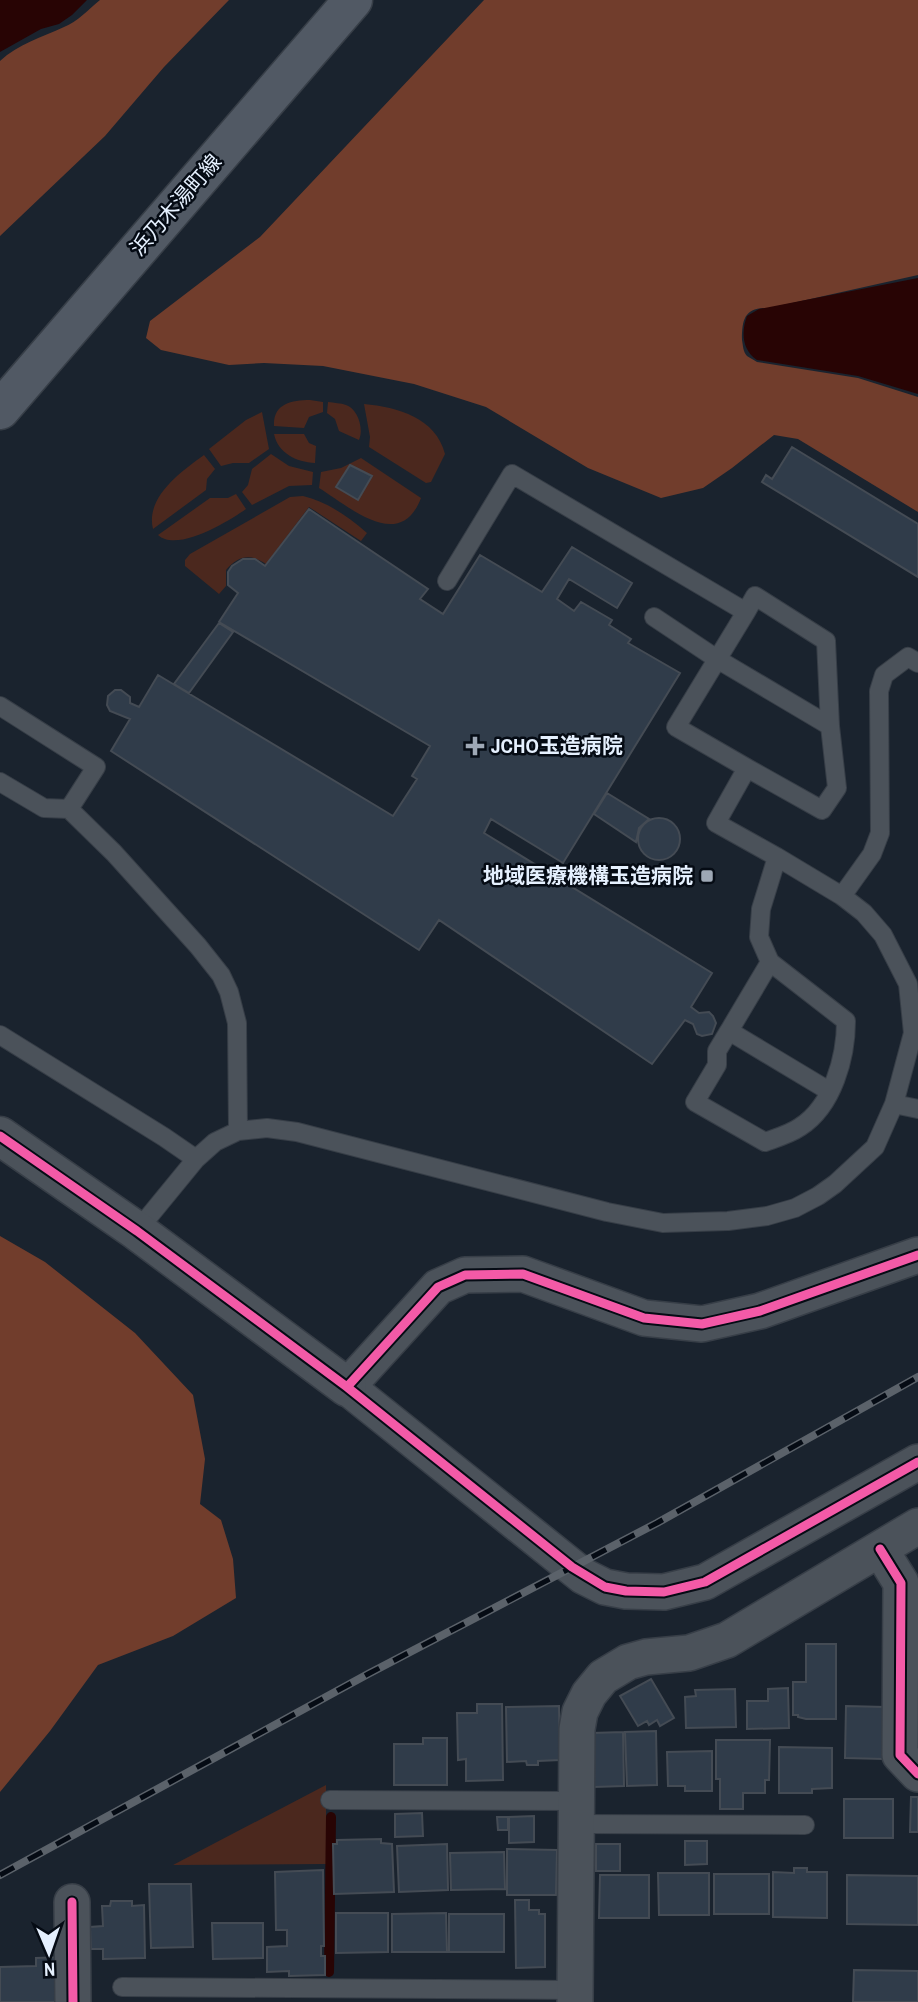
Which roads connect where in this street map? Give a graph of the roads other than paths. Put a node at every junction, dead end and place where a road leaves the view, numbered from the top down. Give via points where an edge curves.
1 (353, 0) edge
2 (0, 410) edge
3 (447, 581) dead end
4 (746, 612) junction
5 (653, 617) dead end
6 (717, 659) junction
7 (918, 663) edge
8 (0, 706) edge
9 (830, 726) junction
10 (747, 768) junction
11 (0, 782) edge
12 (69, 809) junction
13 (776, 857) junction
14 (842, 896) junction
15 (770, 962) junction
16 (729, 1031) junction
17 (0, 1035) edge
18 (830, 1091) junction
19 (894, 1104) junction
20 (918, 1109) edge
21 (238, 1131) junction
22 (0, 1136) edge
23 (196, 1159) junction
24 (137, 1231) junction
25 (918, 1255) edge
26 (347, 1387) junction
27 (918, 1462) edge
28 (918, 1526) edge
29 (880, 1549) junction
30 (918, 1774) edge
31 (330, 1800) dead end
32 (575, 1813) junction
33 (805, 1825) dead end
34 (72, 1902) dead end
35 (122, 1987) dead end
36 (575, 1996) edge
37 (73, 2002) edge

1 - 2 main road, 浜乃木湯町線
3 - 4 lane via 512,474
4 - 6 lane
4 - 9 lane via 755,596 826,641
5 - 6 lane
6 - 9 lane
6 - 10 lane via 676,727
7 - 14 lane via 908,657 884,675 879,691 880,832 872,854
8 - 12 lane via 96,766
9 - 10 lane via 837,788 822,810
10 - 13 lane via 716,823
11 - 12 lane via 44,808
12 - 21 lane via 222,975 237,1023
13 - 14 lane
13 - 15 lane via 758,937
14 - 19 lane via 883,935 908,984 913,1033
15 - 16 lane
15 - 18 lane via 846,1021 846,1043
16 - 18 lane
16 - 18 lane via 717,1051 717,1065 695,1102 765,1142 801,1126
17 - 23 lane
19 - 20 lane
19 - 21 lane via 875,1147 818,1196 767,1216 728,1221 663,1223 297,1132
21 - 23 lane via 215,1142
22 - 24 street
23 - 24 lane
24 - 26 street
25 - 26 street via 760,1311 702,1324 644,1318 523,1274 465,1275 438,1287
26 - 27 street via 583,1576 626,1591 664,1592 705,1582
28 - 29 street
29 - 30 street via 901,1583 900,1755
29 - 32 street via 727,1640 689,1653 628,1662 603,1676 580,1712
31 - 32 lane
32 - 33 lane
32 - 36 street
34 - 37 street
35 - 36 lane

